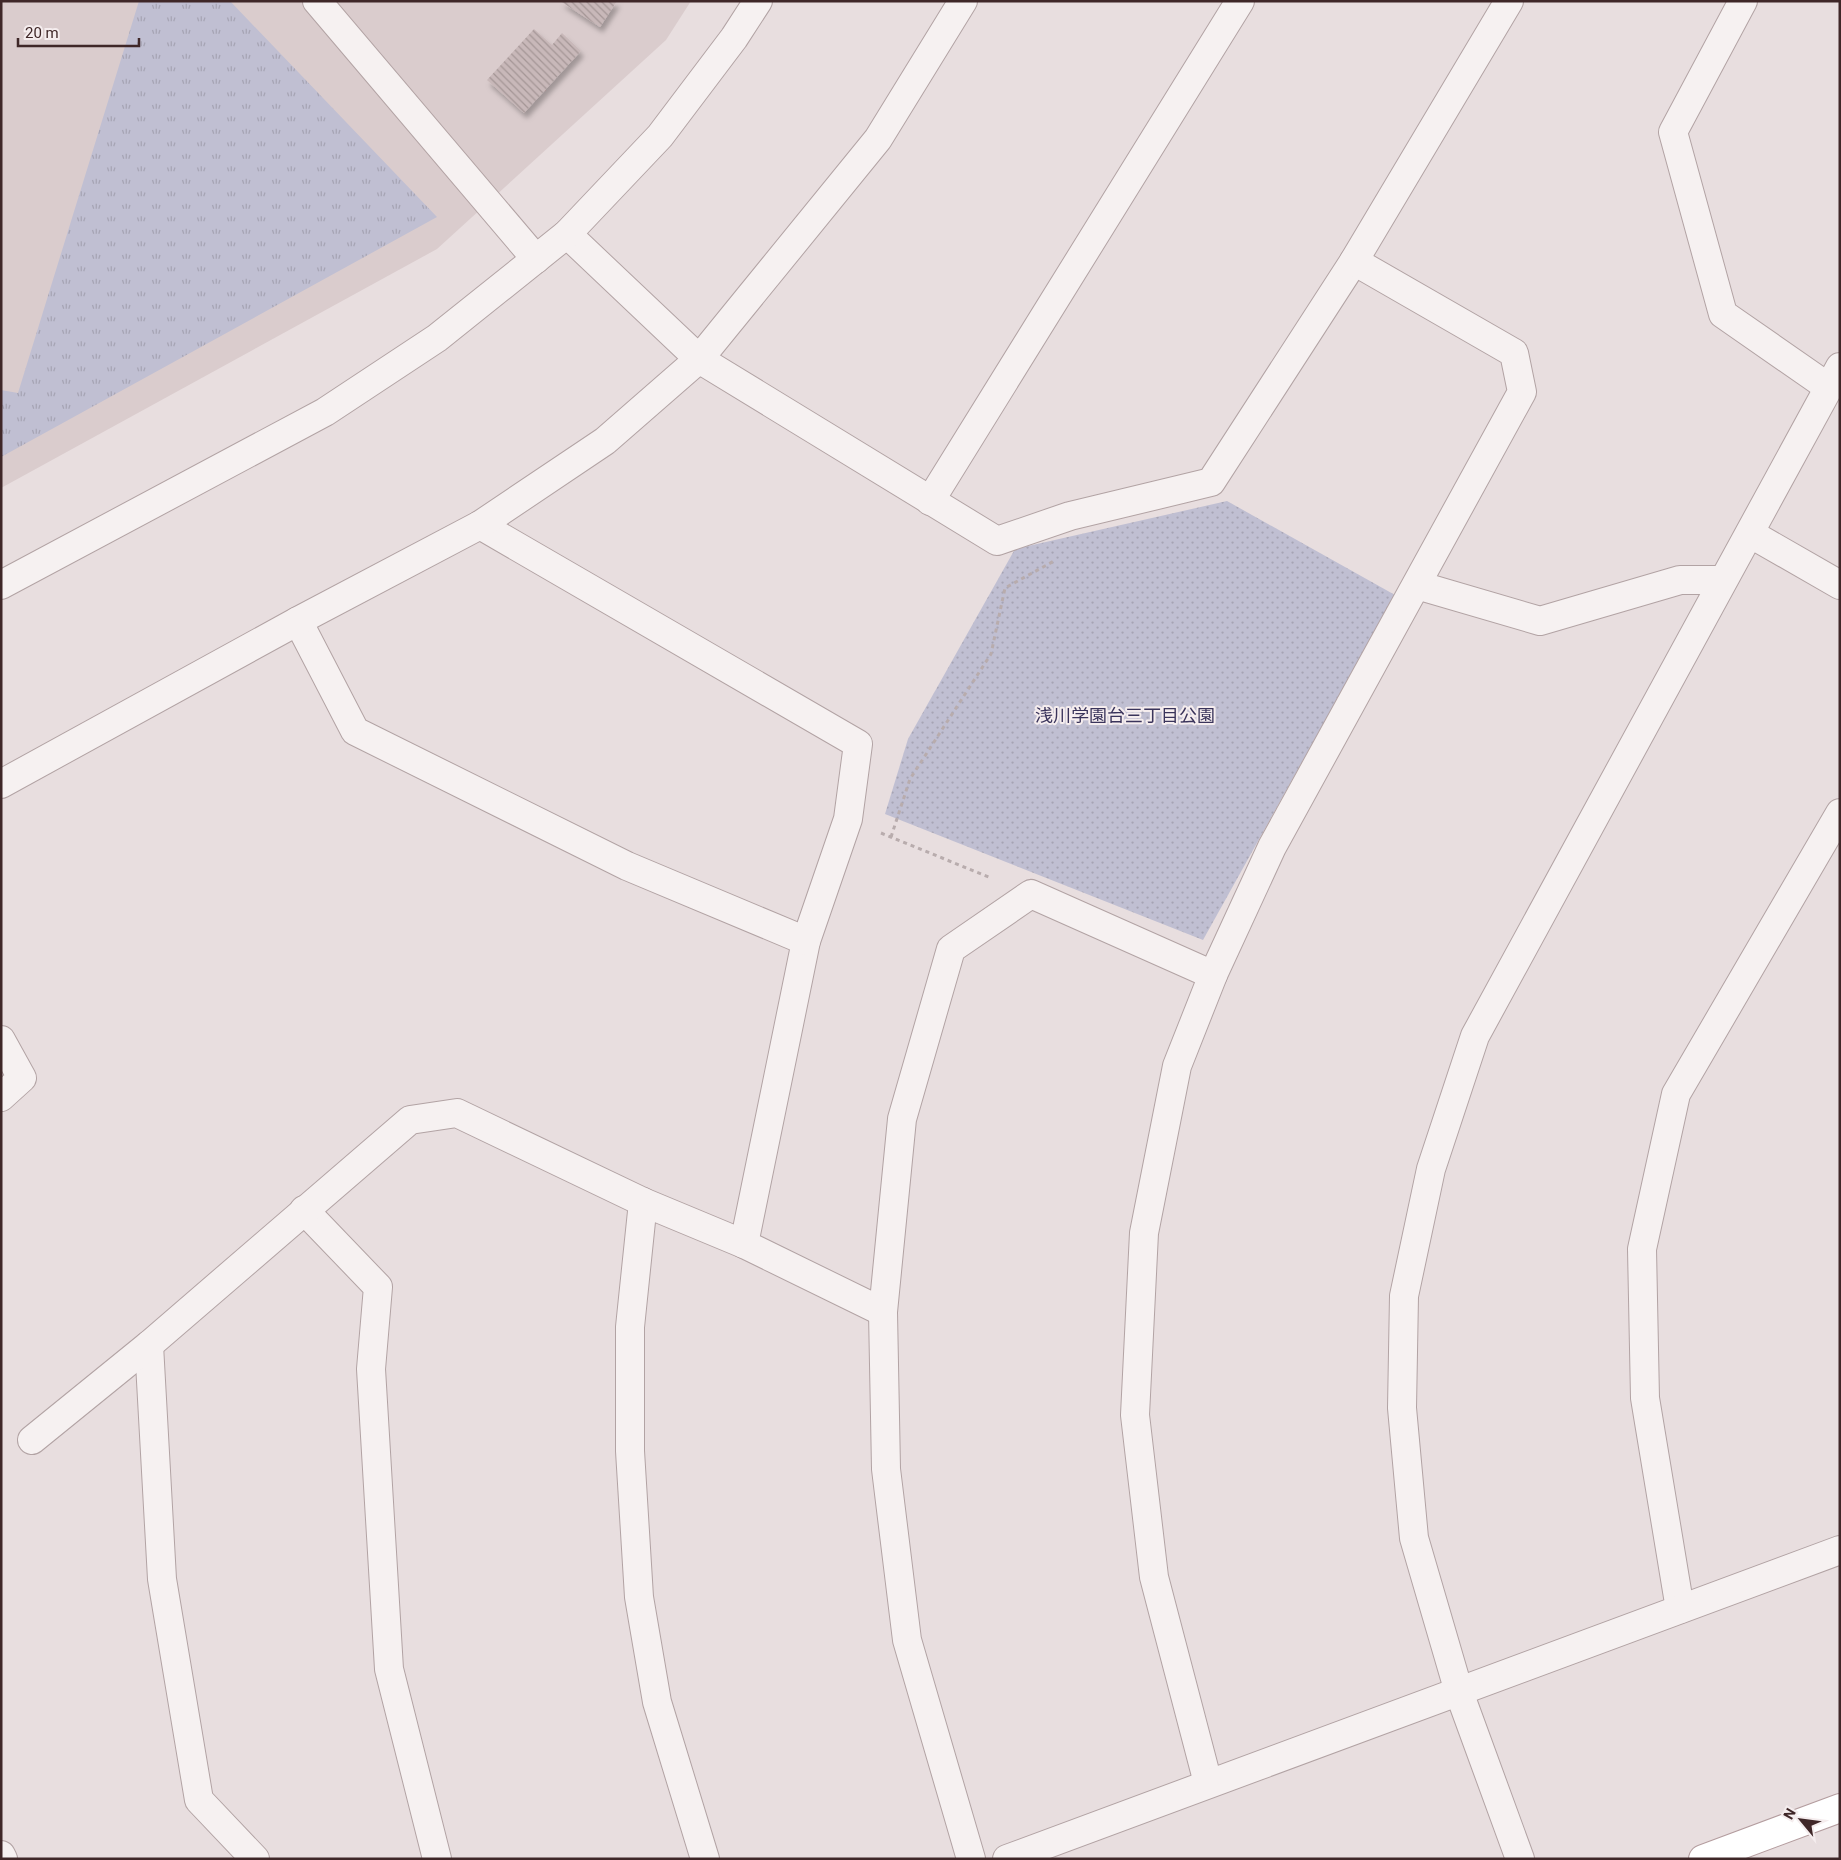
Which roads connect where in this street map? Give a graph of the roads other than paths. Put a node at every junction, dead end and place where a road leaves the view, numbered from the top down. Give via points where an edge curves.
1 (317, 1) edge
2 (758, 1) edge
3 (963, 1) edge
4 (1240, 1) edge
5 (1509, 1) edge
6 (1743, 1) edge
7 (567, 234) junction
8 (536, 258) junction
9 (1354, 261) junction
10 (698, 359) junction
11 (1834, 377) edge
12 (930, 501) junction
13 (480, 525) junction
14 (1750, 534) junction
15 (1723, 580) junction
16 (1, 585) edge
17 (1417, 585) junction
18 (1840, 585) edge
19 (298, 621) junction
20 (1, 784) edge
21 (1840, 812) edge
22 (806, 941) junction
23 (1213, 975) junction
24 (1, 1040) edge
25 (1, 1097) edge
26 (643, 1202) junction
27 (304, 1210) junction
28 (744, 1244) junction
29 (883, 1312) junction
30 (149, 1345) junction
31 (32, 1440) dead end
32 (1840, 1550) edge
33 (1680, 1609) junction
34 (1459, 1692) junction
35 (1208, 1783) junction
36 (1840, 1808) edge
37 (1, 1855) edge
38 (3, 1859) edge
39 (255, 1859) edge
40 (437, 1859) edge
41 (705, 1859) edge
42 (971, 1859) edge
43 (1007, 1859) edge
44 (1520, 1859) edge
45 (1704, 1859) edge

1 - 8 street
2 - 7 street via 660,136
3 - 10 street via 878,139
4 - 12 street
5 - 9 street
6 - 11 street via 1673,132 1722,314
7 - 8 street
7 - 10 street
8 - 16 street via 437,338 325,412
9 - 12 street via 1211,482 1070,516 997,541
9 - 17 street via 1514,353 1522,392
10 - 12 street
10 - 13 street via 605,441
11 - 14 street
13 - 19 street
13 - 22 street via 858,744 848,819
14 - 15 street
14 - 18 street
15 - 17 street via 1680,580 1540,621
15 - 34 street via 1475,1036 1431,1169 1404,1296 1402,1408 1414,1538
17 - 23 street via 1272,847
19 - 20 street
19 - 22 street via 355,730 627,866
21 - 33 street via 1676,1094 1642,1249 1645,1398
22 - 28 street
23 - 29 street via 1031,894 951,949 902,1119
23 - 35 street via 1177,1066 1144,1233 1135,1415 1154,1577
24 - 25 street via 22,1078
26 - 27 street via 457,1113 410,1120
26 - 28 street
26 - 41 street via 630,1327 630,1451 640,1597 657,1702
27 - 30 street
27 - 40 street via 378,1288 371,1369 389,1669
28 - 29 street
29 - 42 street via 886,1469 907,1640
30 - 31 street
30 - 39 street via 162,1579 198,1800
32 - 33 street
33 - 34 street
34 - 35 street
34 - 44 street
35 - 43 street
36 - 45 main road
37 - 38 street

